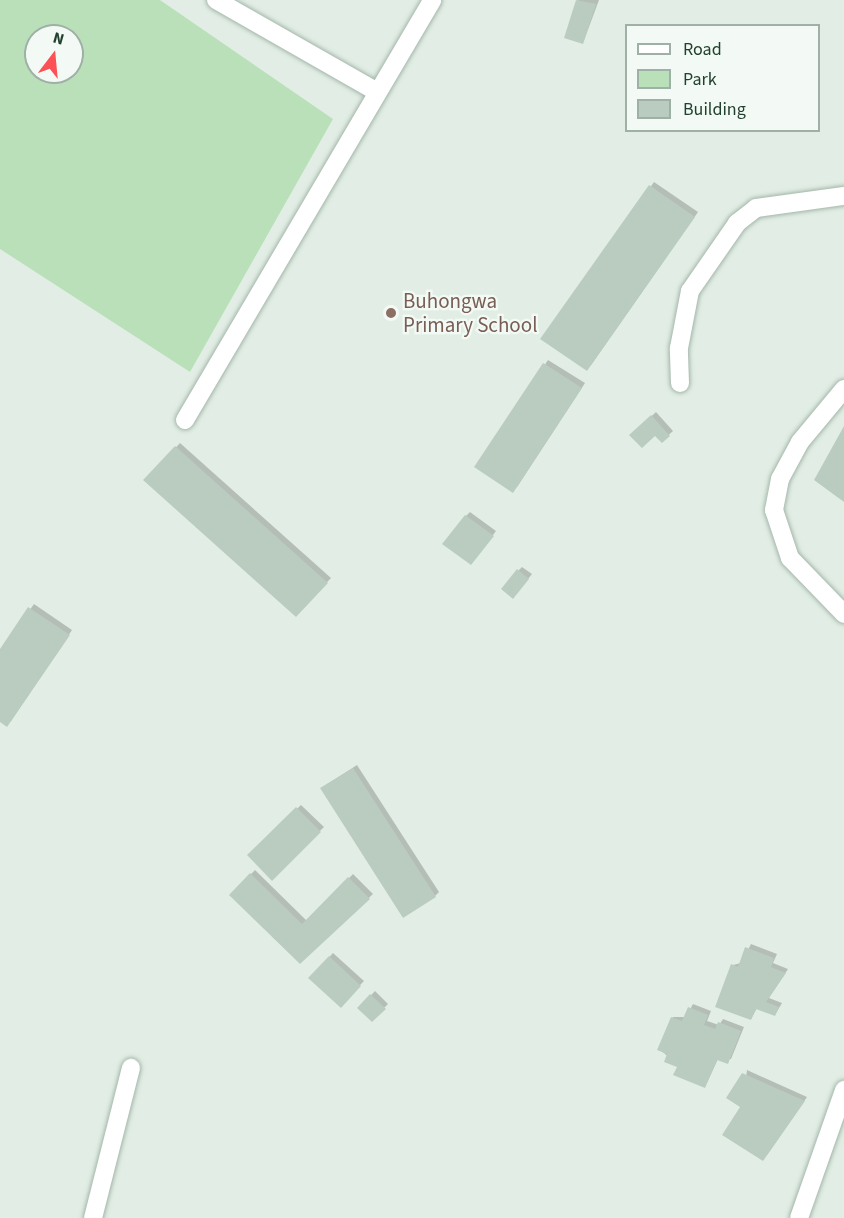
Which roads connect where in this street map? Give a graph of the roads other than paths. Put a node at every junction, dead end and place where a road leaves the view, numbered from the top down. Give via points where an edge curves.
1 (216, 0) edge
2 (432, 0) edge
3 (377, 92) junction
4 (844, 196) edge
5 (680, 383) dead end
6 (844, 389) edge
7 (185, 420) dead end
8 (844, 614) edge
9 (131, 1068) dead end
10 (844, 1090) edge
11 (93, 1218) edge
12 (799, 1218) edge

1 - 3 street
2 - 3 street
3 - 7 street
4 - 5 street via 756,208 737,223 690,291 680,348
6 - 8 street via 800,442 780,479 774,510 790,558
9 - 11 street
10 - 12 street

